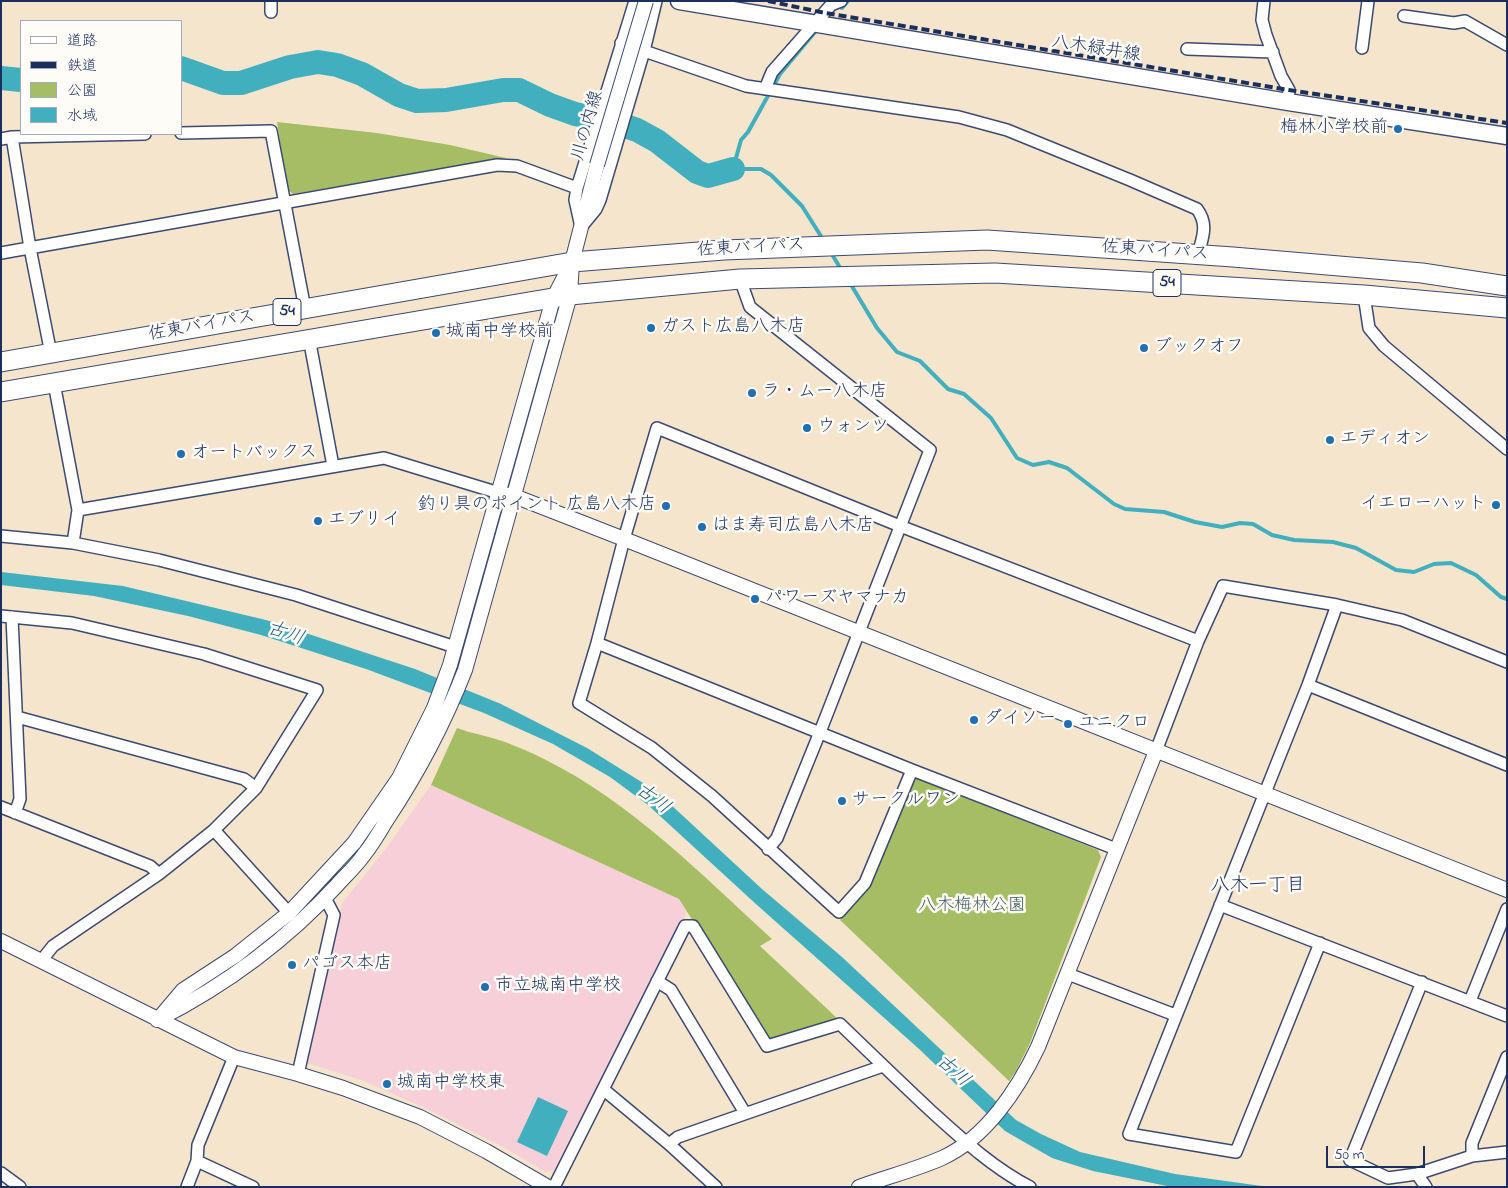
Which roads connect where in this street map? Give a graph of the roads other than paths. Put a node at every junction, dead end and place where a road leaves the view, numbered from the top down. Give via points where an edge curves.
1 (635, 1) edge
2 (646, 1) edge
3 (656, 1) edge
4 (679, 1) edge
5 (841, 1) edge
6 (1264, 1) edge
7 (1368, 1) edge
8 (1404, 16) dead end
9 (814, 24) junction
10 (621, 43) junction
11 (1507, 45) edge
12 (1362, 48) dead end
13 (1187, 49) dead end
14 (644, 51) junction
15 (1274, 52) junction
16 (765, 89) junction
17 (1288, 102) junction
18 (182, 133) edge
19 (110, 135) edge
20 (1507, 136) edge
21 (7, 138) edge
22 (577, 188) junction
23 (284, 203) junction
24 (581, 227) junction
25 (30, 248) junction
26 (1, 253) edge
27 (1198, 255) junction
28 (572, 262) junction
29 (740, 279) junction
30 (1507, 286) edge
31 (1364, 295) junction
32 (561, 297) junction
33 (1507, 308) edge
34 (305, 309) junction
35 (309, 338) junction
36 (52, 354) junction
37 (1, 362) edge
38 (54, 383) junction
39 (1, 392) edge
40 (1507, 449) edge
41 (333, 466) junction
42 (499, 492) junction
43 (514, 496) junction
44 (78, 510) junction
45 (900, 526) junction
46 (1, 536) edge
47 (624, 539) junction
48 (73, 543) junction
49 (1337, 605) junction
50 (7, 617) edge
51 (858, 632) junction
52 (1198, 641) junction
53 (597, 642) junction
54 (455, 647) junction
55 (1507, 662) edge
56 (1308, 685) junction
57 (17, 717) junction
58 (820, 732) junction
59 (1156, 751) junction
60 (1507, 765) edge
61 (912, 770) junction
62 (256, 788) junction
63 (1264, 794) junction
64 (1, 807) edge
65 (15, 813) junction
66 (214, 830) junction
67 (768, 849) junction
68 (1116, 849) junction
69 (159, 874) junction
70 (1507, 890) edge
71 (325, 898) junction
72 (1220, 905) junction
73 (1507, 909) edge
74 (289, 913) junction
75 (1, 941) edge
76 (1320, 943) junction
77 (41, 961) junction
78 (1068, 974) junction
79 (657, 982) junction
80 (1422, 982) junction
81 (1470, 1001) junction
82 (1176, 1015) junction
83 (1507, 1016) edge
84 (157, 1020) junction
85 (1507, 1056) edge
86 (234, 1057) junction
87 (883, 1066) junction
88 (298, 1074) junction
89 (603, 1089) junction
90 (745, 1113) junction
91 (966, 1143) junction
92 (669, 1144) junction
93 (1507, 1152) edge
94 (1472, 1156) junction
95 (197, 1161) junction
96 (1, 1173) edge
97 (1417, 1174) junction
98 (20, 1187) edge
99 (187, 1187) edge
100 (254, 1187) edge
101 (548, 1187) edge
102 (554, 1187) edge
103 (716, 1187) edge
104 (859, 1187) edge
105 (1030, 1187) edge
106 (1426, 1187) edge

1 - 10 street
2 - 24 street, 川の内線, bridge
3 - 14 street
4 - 9 main road, 八木緑井線
5 - 9 street via 831,6
6 - 15 street via 1262,20
7 - 12 street
8 - 11 street via 1454,23 1465,21
9 - 16 street via 772,72
9 - 17 main road, 八木緑井線
10 - 14 street
10 - 22 street
13 - 15 street
14 - 16 street via 746,86
14 - 24 street via 600,200
15 - 17 street via 1288,90
16 - 27 street via 959,117 1007,130 1197,209 1203,217 1204,226
17 - 20 main road, 八木緑井線
18 - 23 street via 271,131
19 - 21 street
21 - 25 street
22 - 23 street via 517,166 498,165
22 - 24 street via 575,200
23 - 25 street
23 - 34 street
24 - 28 street, 川の内線
25 - 26 street
25 - 36 street
27 - 28 highway, 佐東バイパス / 54 via 987,240 714,250
27 - 30 highway, 佐東バイパス / 54 via 1422,273
28 - 32 street, 川の内線
28 - 34 highway, 佐東バイパス / 54
29 - 31 highway, 佐東バイパス / 54 via 995,273
29 - 32 highway, 佐東バイパス / 54
29 - 45 street via 750,307 930,450
31 - 33 highway, 佐東バイパス / 54
31 - 40 street via 1368,328 1384,346
32 - 35 highway, 佐東バイパス / 54
32 - 42 street
32 - 43 street
34 - 36 highway, 佐東バイパス / 54
35 - 38 highway, 佐東バイパス / 54
35 - 41 street
36 - 37 highway, 佐東バイパス / 54
38 - 39 highway, 佐東バイパス / 54
38 - 44 street
41 - 42 street via 384,458
41 - 44 street
42 - 43 street
42 - 54 street
43 - 47 street
43 - 71 street via 465,670 448,712 410,785 368,849
44 - 48 street
45 - 47 street via 657,428
45 - 51 street
45 - 52 street
46 - 48 street
47 - 51 street
47 - 53 street
48 - 54 street via 159,560 296,595
49 - 52 street via 1223,586
49 - 55 street via 1402,620
49 - 56 street
50 - 57 street
50 - 62 street via 72,623 204,654 317,690
51 - 58 street
51 - 59 street
52 - 59 street
53 - 58 street
53 - 67 street via 579,703 652,748 712,796
54 - 74 street via 434,708 399,778 354,843
56 - 60 street
56 - 63 street
57 - 62 street via 244,779
57 - 65 street via 20,799
58 - 61 street
58 - 67 street via 777,838
59 - 63 street
59 - 68 street
61 - 67 street via 865,883 839,912
61 - 68 street
62 - 66 street
63 - 70 street
63 - 72 street
64 - 65 street
65 - 69 street via 150,866
66 - 69 street
66 - 74 street
68 - 78 street
69 - 77 street via 53,946
71 - 84 street via 290,933 237,973 192,1003
71 - 88 street via 334,915
72 - 76 street
72 - 82 street
73 - 81 street
74 - 84 street via 235,956 183,990
75 - 77 street
76 - 80 street
76 - 82 street via 1236,1152 1129,1134
77 - 84 street
78 - 82 street
78 - 91 street via 1026,1074 1012,1096
79 - 87 street via 685,926 693,926 767,1046 840,1024
79 - 89 street
79 - 90 street via 671,990
80 - 81 street
80 - 97 street via 1350,1160 1388,1178
81 - 83 street
84 - 86 street
85 - 94 street via 1472,1144
86 - 88 street
86 - 95 street via 198,1145
87 - 90 street
87 - 91 street
88 - 101 street via 420,1117
89 - 92 street
89 - 102 street
90 - 92 street via 678,1137
91 - 104 street via 943,1158
91 - 105 street via 1011,1177
92 - 103 street
93 - 94 street
94 - 97 street
95 - 99 street
95 - 100 street
96 - 98 street
97 - 106 street

